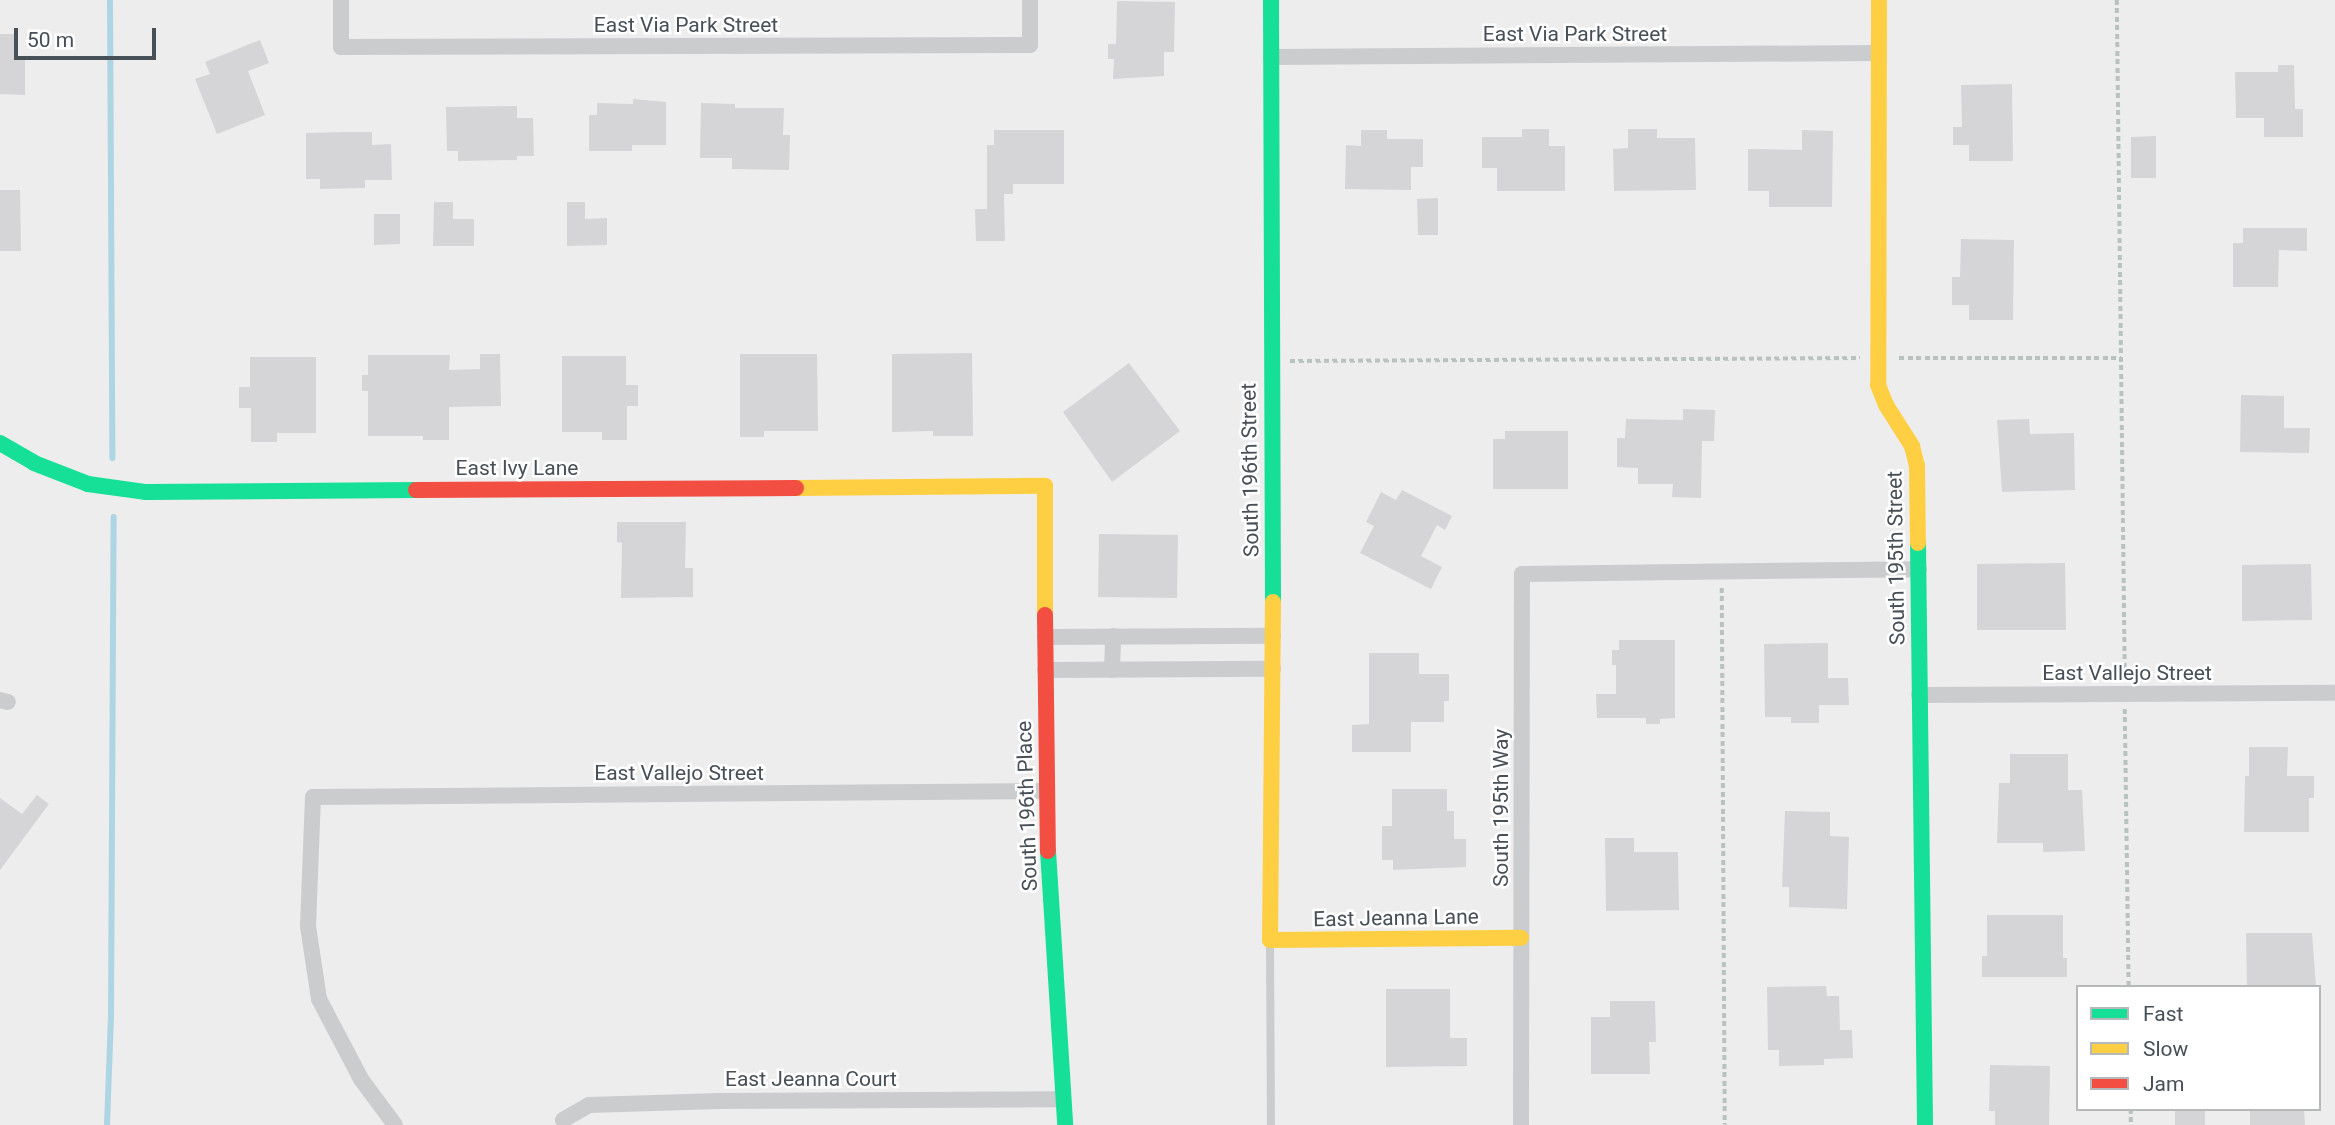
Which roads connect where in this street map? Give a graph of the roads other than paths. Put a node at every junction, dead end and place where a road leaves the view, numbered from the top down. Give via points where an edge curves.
1 (341, 0) edge
2 (1030, 0) edge
3 (1271, 0) edge
4 (1879, 0) edge
5 (1878, 53) junction
6 (1271, 57) junction
7 (0, 443) edge
8 (1045, 485) joint
9 (1919, 569) junction
10 (1113, 636) junction
11 (1273, 636) junction
12 (1045, 637) junction
13 (1273, 669) junction
14 (1045, 670) junction
15 (1112, 670) junction
16 (2335, 693) edge
17 (1919, 695) junction
18 (1045, 791) junction
19 (1521, 938) junction
20 (1270, 940) junction
21 (1063, 1099) junction
22 (563, 1120) dead end
23 (396, 1125) edge
24 (1065, 1125) edge
25 (1271, 1125) edge
26 (1521, 1125) edge
27 (1925, 1125) edge

1 - 2 street, East Via Park Street via 341,47 1030,45
3 - 6 street, South 196th Street
4 - 5 street, South 195th Street
5 - 6 street, East Via Park Street
5 - 9 street, South 195th Street via 1878,358 1882,395 1912,446 1917,466
6 - 11 street, South 196th Street
7 - 8 street, East Ivy Lane via 63,475 118,490 146,492
8 - 12 street, South 196th Place
9 - 17 street, South 195th Street
9 - 19 street, South 195th Way via 1522,574
10 - 11 street
10 - 12 street
10 - 15 street
11 - 13 street, South 196th Street
12 - 14 street, South 196th Place
13 - 15 street
13 - 20 street, South 196th Street
14 - 15 street
14 - 18 street, South 196th Place
16 - 17 street, East Vallejo Street
17 - 27 street, South 195th Street
18 - 21 street, South 196th Place
18 - 23 street, East Vallejo Street via 313,797 308,926 319,999 361,1079
19 - 20 street, East Jeanna Lane
19 - 26 street, South 195th Way
20 - 25 lane
21 - 22 street, East Jeanna Court via 589,1105
21 - 24 street, South 196th Place

